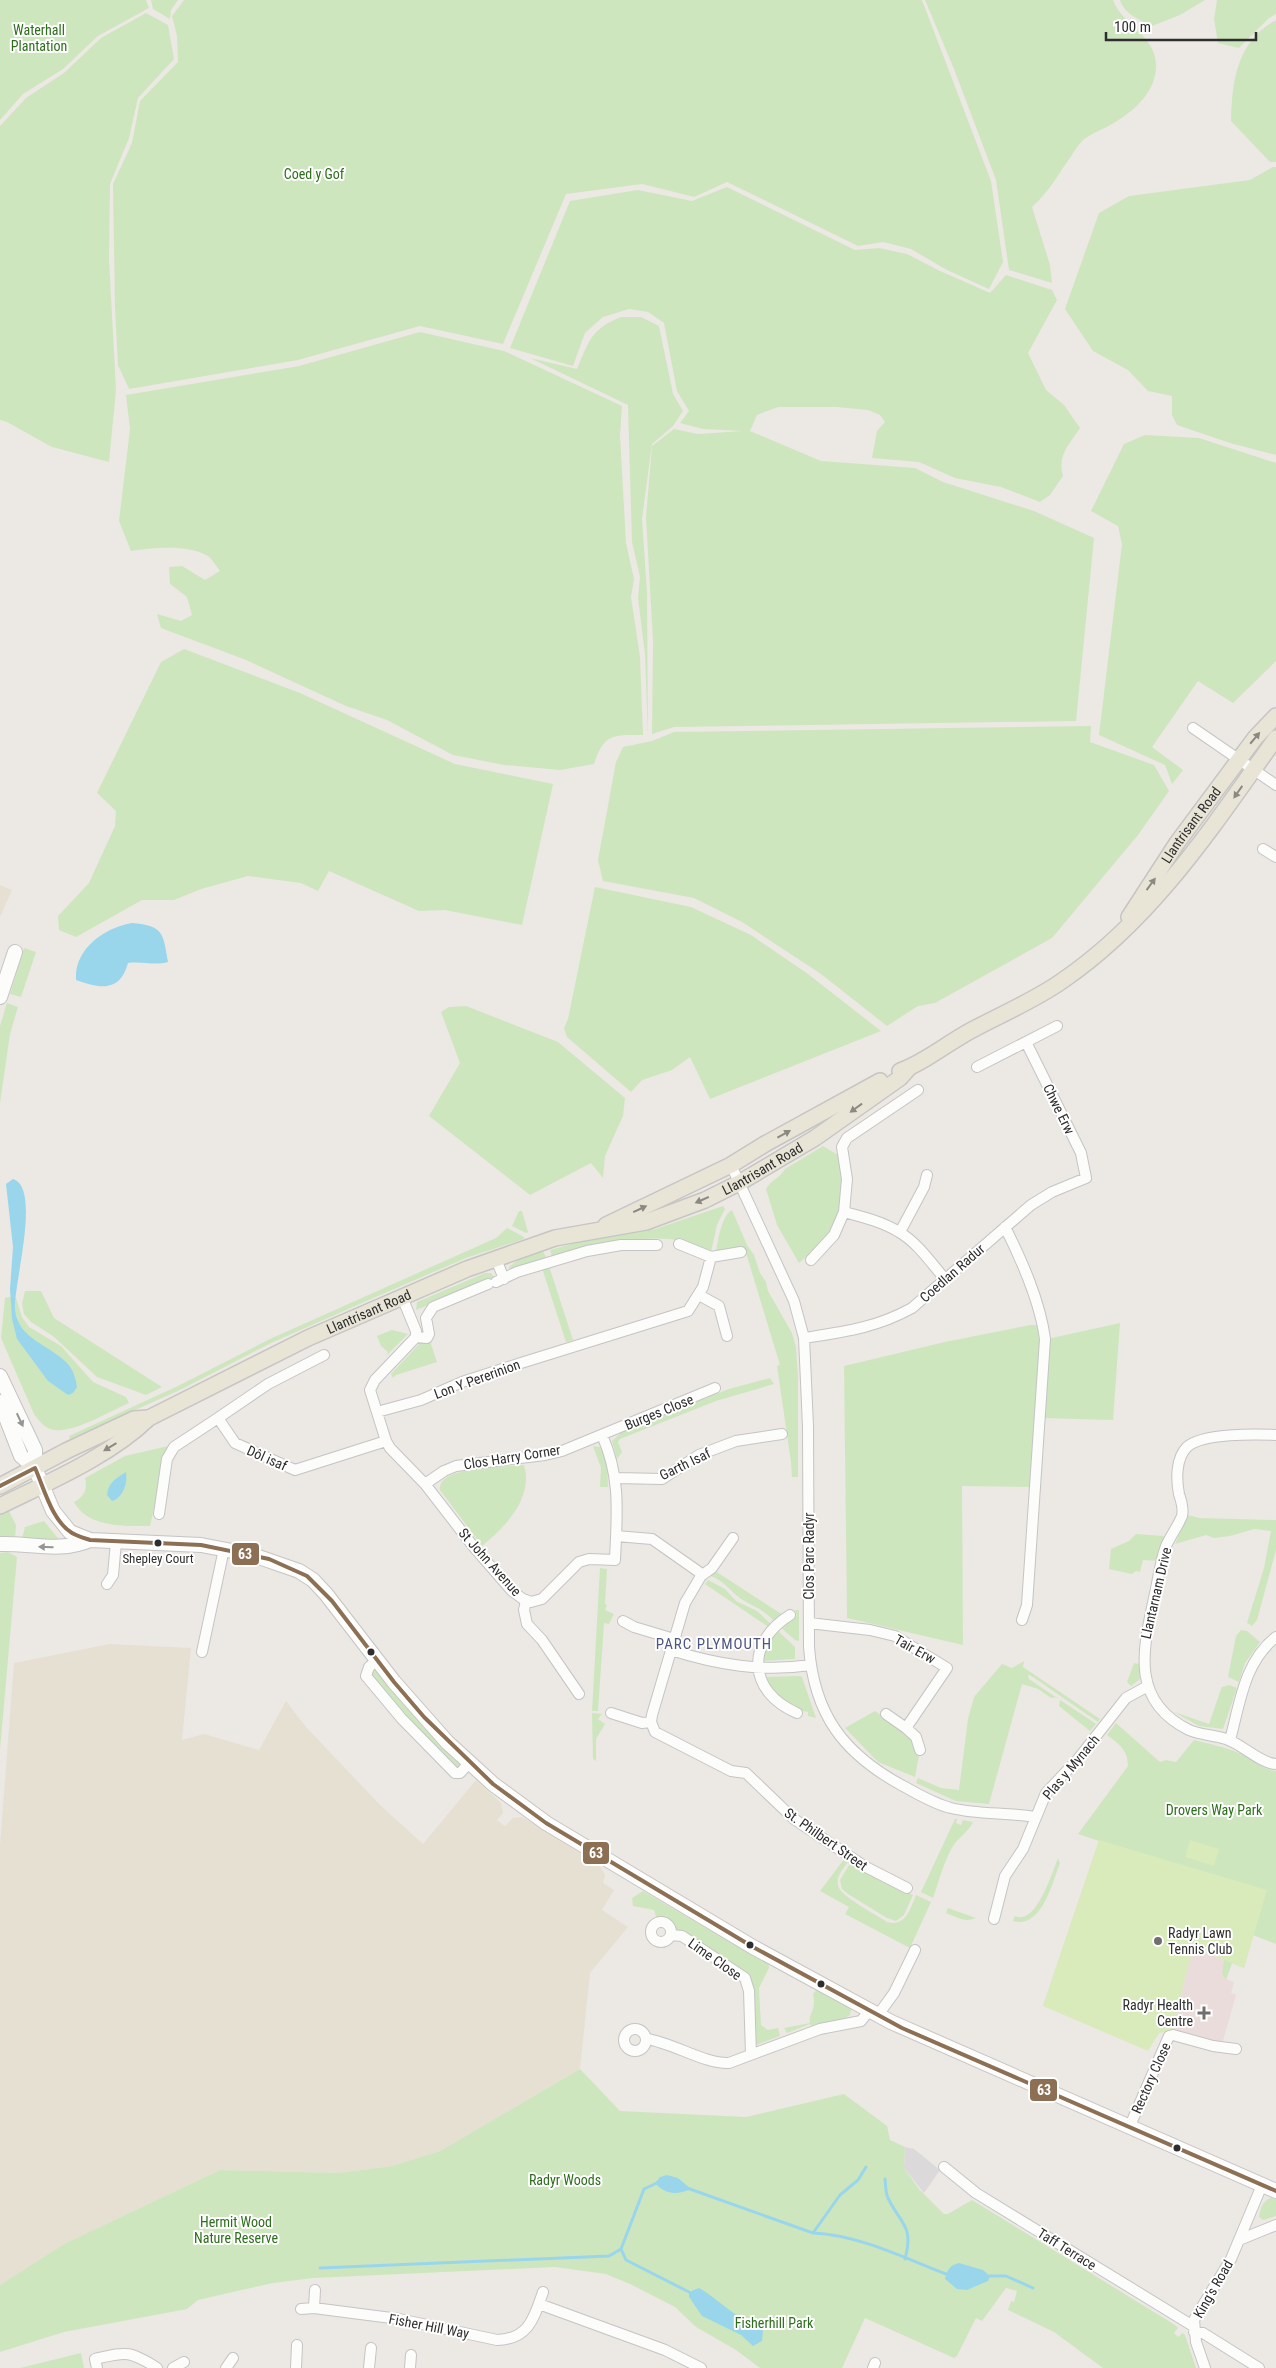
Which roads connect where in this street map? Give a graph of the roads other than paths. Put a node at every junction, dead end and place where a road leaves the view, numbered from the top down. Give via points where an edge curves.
1 (1276, 716) edge
2 (1193, 728) dead end
3 (1276, 738) edge
4 (1239, 759) junction
5 (1254, 769) junction
6 (1276, 786) edge
7 (1263, 849) dead end
8 (1276, 857) edge
9 (1114, 940) junction
10 (15, 952) dead end
11 (0, 997) edge
12 (1057, 1026) dead end
13 (1026, 1042) junction
14 (977, 1067) dead end
15 (908, 1068) junction
16 (918, 1090) dead end
17 (731, 1165) junction
18 (927, 1175) dead end
19 (1086, 1178) joint
20 (739, 1183) junction
21 (844, 1212) junction
22 (1005, 1227) junction
23 (596, 1229) junction
24 (900, 1232) junction
25 (679, 1244) dead end
26 (657, 1245) dead end
27 (741, 1252) dead end
28 (710, 1257) junction
29 (496, 1259) junction
30 (811, 1260) dead end
31 (945, 1279) junction
32 (496, 1282) junction
33 (700, 1295) junction
34 (402, 1297) junction
35 (727, 1336) dead end
36 (416, 1337) junction
37 (804, 1338) junction
38 (324, 1355) dead end
39 (0, 1376) edge
40 (715, 1388) dead end
41 (0, 1402) edge
42 (377, 1412) junction
43 (149, 1418) junction
44 (218, 1418) junction
45 (782, 1434) dead end
46 (602, 1435) junction
47 (1276, 1435) edge
48 (386, 1441) junction
49 (35, 1468) junction
50 (616, 1478) junction
51 (42, 1484) junction
52 (425, 1484) junction
53 (0, 1486) edge
54 (0, 1506) edge
55 (159, 1514) dead end
56 (616, 1536) junction
57 (733, 1538) dead end
58 (90, 1540) junction
59 (116, 1542) junction
60 (0, 1544) edge
61 (224, 1549) junction
62 (701, 1576) junction
63 (107, 1584) dead end
64 (526, 1600) junction
65 (790, 1615) dead end
66 (1022, 1620) dead end
67 (623, 1621) dead end
68 (809, 1622) junction
69 (1276, 1637) edge
70 (674, 1639) junction
71 (671, 1650) junction
72 (202, 1652) dead end
73 (811, 1665) junction
74 (758, 1669) junction
75 (1148, 1686) junction
76 (579, 1694) dead end
77 (797, 1713) dead end
78 (611, 1714) dead end
79 (886, 1714) dead end
80 (651, 1722) junction
81 (906, 1728) junction
82 (1230, 1740) junction
83 (920, 1750) dead end
84 (1276, 1764) edge
85 (1035, 1817) junction
86 (907, 1888) dead end
87 (994, 1919) dead end
88 (671, 1935) dead end
89 (915, 1950) dead end
90 (873, 2013) junction
91 (647, 2039) dead end
92 (1236, 2049) dead end
93 (751, 2054) junction
94 (1129, 2128) junction
95 (944, 2167) dead end
96 (1262, 2185) junction
97 (1276, 2191) edge
98 (1276, 2226) edge
99 (1239, 2240) junction
100 (315, 2290) dead end
101 (543, 2292) dead end
102 (539, 2304) junction
103 (314, 2308) junction
104 (301, 2309) dead end
105 (1193, 2329) junction
106 (297, 2345) dead end
107 (370, 2348) dead end
108 (411, 2355) dead end
109 (233, 2358) dead end
110 (184, 2362) dead end
111 (97, 2368) edge
112 (157, 2368) edge
113 (173, 2368) edge
114 (226, 2368) edge
115 (296, 2368) edge
116 (369, 2368) edge
117 (410, 2368) edge
118 (701, 2368) edge
119 (1205, 2368) edge
120 (1259, 2368) edge

4 -> 1 main road, Llantrisant Road
2 - 4 street
3 - 5 main road, Llantrisant Road
4 - 5 street
9 -> 4 main road, Llantrisant Road
5 - 6 street
5 -> 9 main road, Llantrisant Road via 1174,877
7 - 8 street
9 - 15 main road, Llantrisant Road via 1061,982 952,1040
10 - 11 main road
12 - 13 street
13 - 14 street
13 - 19 street, Chwe Erw via 1081,1153
17 -> 15 main road, Llantrisant Road
15 -> 20 main road, Llantrisant Road via 900,1078 814,1138
16 - 21 street via 847,1138 842,1147 847,1179
17 - 20 street, Clos Parc Radyr
23 -> 17 main road, Llantrisant Road
18 - 24 street
19 - 22 street, Coedlan Radur via 1052,1192
20 -> 23 main road, Llantrisant Road via 666,1216 624,1227
20 - 37 street, Clos Parc Radyr via 794,1301
21 - 24 street
21 - 30 street via 834,1235
22 - 31 street, Coedlan Radur
22 - 66 street via 1037,1305 1045,1339 1028,1595
23 - 29 main road, Llantrisant Road via 555,1238
24 - 31 street
25 - 28 street
26 - 32 street, St John Avenue via 604,1248 551,1262
27 - 28 street
28 - 33 street
29 - 32 street
29 - 34 main road, Llantrisant Road
31 - 37 street, Coedlan Radur via 912,1308 890,1320 864,1328
32 - 36 street, St John Avenue via 432,1307 426,1318 427,1338
33 - 35 street via 719,1306
33 - 42 street, Lon Y Pererinion via 688,1311
34 - 36 street
34 - 43 main road, Llantrisant Road via 308,1338
36 - 42 street, St John Avenue via 371,1385
37 - 68 street, Clos Parc Radyr
38 - 44 street via 268,1384
39 -> 49 main road via 35,1450
40 - 46 street, Burges Close
41 - 49 main road via 21,1456
42 - 48 street, St John Avenue
43 - 49 main road, Llantrisant Road via 134,1419
43 -> 51 main road, Llantrisant Road via 134,1433
44 - 48 street, Dôl isaf via 235,1443 295,1470
44 - 55 street via 174,1447 167,1459
45 - 50 street, Garth Isaf via 736,1441 699,1455 662,1479
46 - 50 street, St John Avenue via 612,1457
46 - 52 street, Clos Harry Corner via 545,1455 450,1467
47 - 75 street, Llantarnam Drive via 1237,1434 1196,1442 1182,1454 1177,1483 1183,1510 1165,1548 1144,1647 1143,1667
48 - 52 street, St John Avenue
49 - 51 main road
49 - 53 main road, Llantrisant Road
50 - 56 street, St John Avenue
51 - 54 main road, Llantrisant Road
51 - 58 main road via 62,1525
52 - 64 street, St John Avenue via 512,1591
56 - 62 street via 652,1539
56 - 64 street, St John Avenue via 614,1560 579,1562 542,1599
57 - 62 street via 712,1568
58 - 59 main road
58 -> 60 main road via 76,1546
59 - 61 main road via 201,1545
59 - 63 street via 113,1574
61 - 72 street
61 - 90 main road via 283,1564 313,1580 424,1717 500,1790 553,1827 753,1947
62 - 70 street via 685,1603
64 - 76 street via 527,1624
65 - 74 street via 766,1637
67 - 70 street
68 - 73 street, Clos Parc Radyr
68 - 81 street, Tair Erw via 895,1636 947,1668
69 - 82 street via 1261,1650 1251,1666
70 - 71 street
71 - 74 street via 718,1663
71 - 80 street
73 - 74 street
73 - 85 street, Clos Parc Radyr via 818,1695 832,1724 849,1748 872,1768 944,1806
74 - 77 street via 762,1684 771,1696
75 - 82 street via 1164,1712 1183,1726
75 - 85 street, Plas y Mynach via 1126,1698 1078,1759 1046,1793
78 - 80 street via 642,1723
79 - 81 street
80 - 86 street, St. Philbert Street via 660,1736 730,1771 746,1773 794,1819 864,1866
81 - 83 street via 916,1737
82 - 84 street
85 - 87 street, Plas y Mynach via 1023,1849 1006,1876
88 - 93 street, Lime Close via 682,1936 745,1978 749,1991
89 - 90 street via 894,1992
90 - 93 street via 861,2021 820,2029
90 - 94 main road
91 - 93 street via 661,2041 722,2064
92 - 94 street, Rectory Close via 1169,2036
94 - 96 main road
95 - 105 street, Taff Terrace via 981,2196
96 - 97 main road
96 - 99 street, King's Road
98 - 99 street
99 - 105 street, King's Road via 1231,2259 1196,2315
100 - 103 street
101 - 102 street, Fisher Hill Way
102 - 103 street, Fisher Hill Way via 532,2322 511,2340 399,2319
102 - 118 street via 659,2347
103 - 104 street, Fisher Hill Way
105 - 119 street, King's Road
105 - 120 street, Taff Terrace
106 - 115 street
107 - 116 street
108 - 117 street
109 - 114 street
110 - 113 street
111 - 112 street via 95,2359 125,2352

